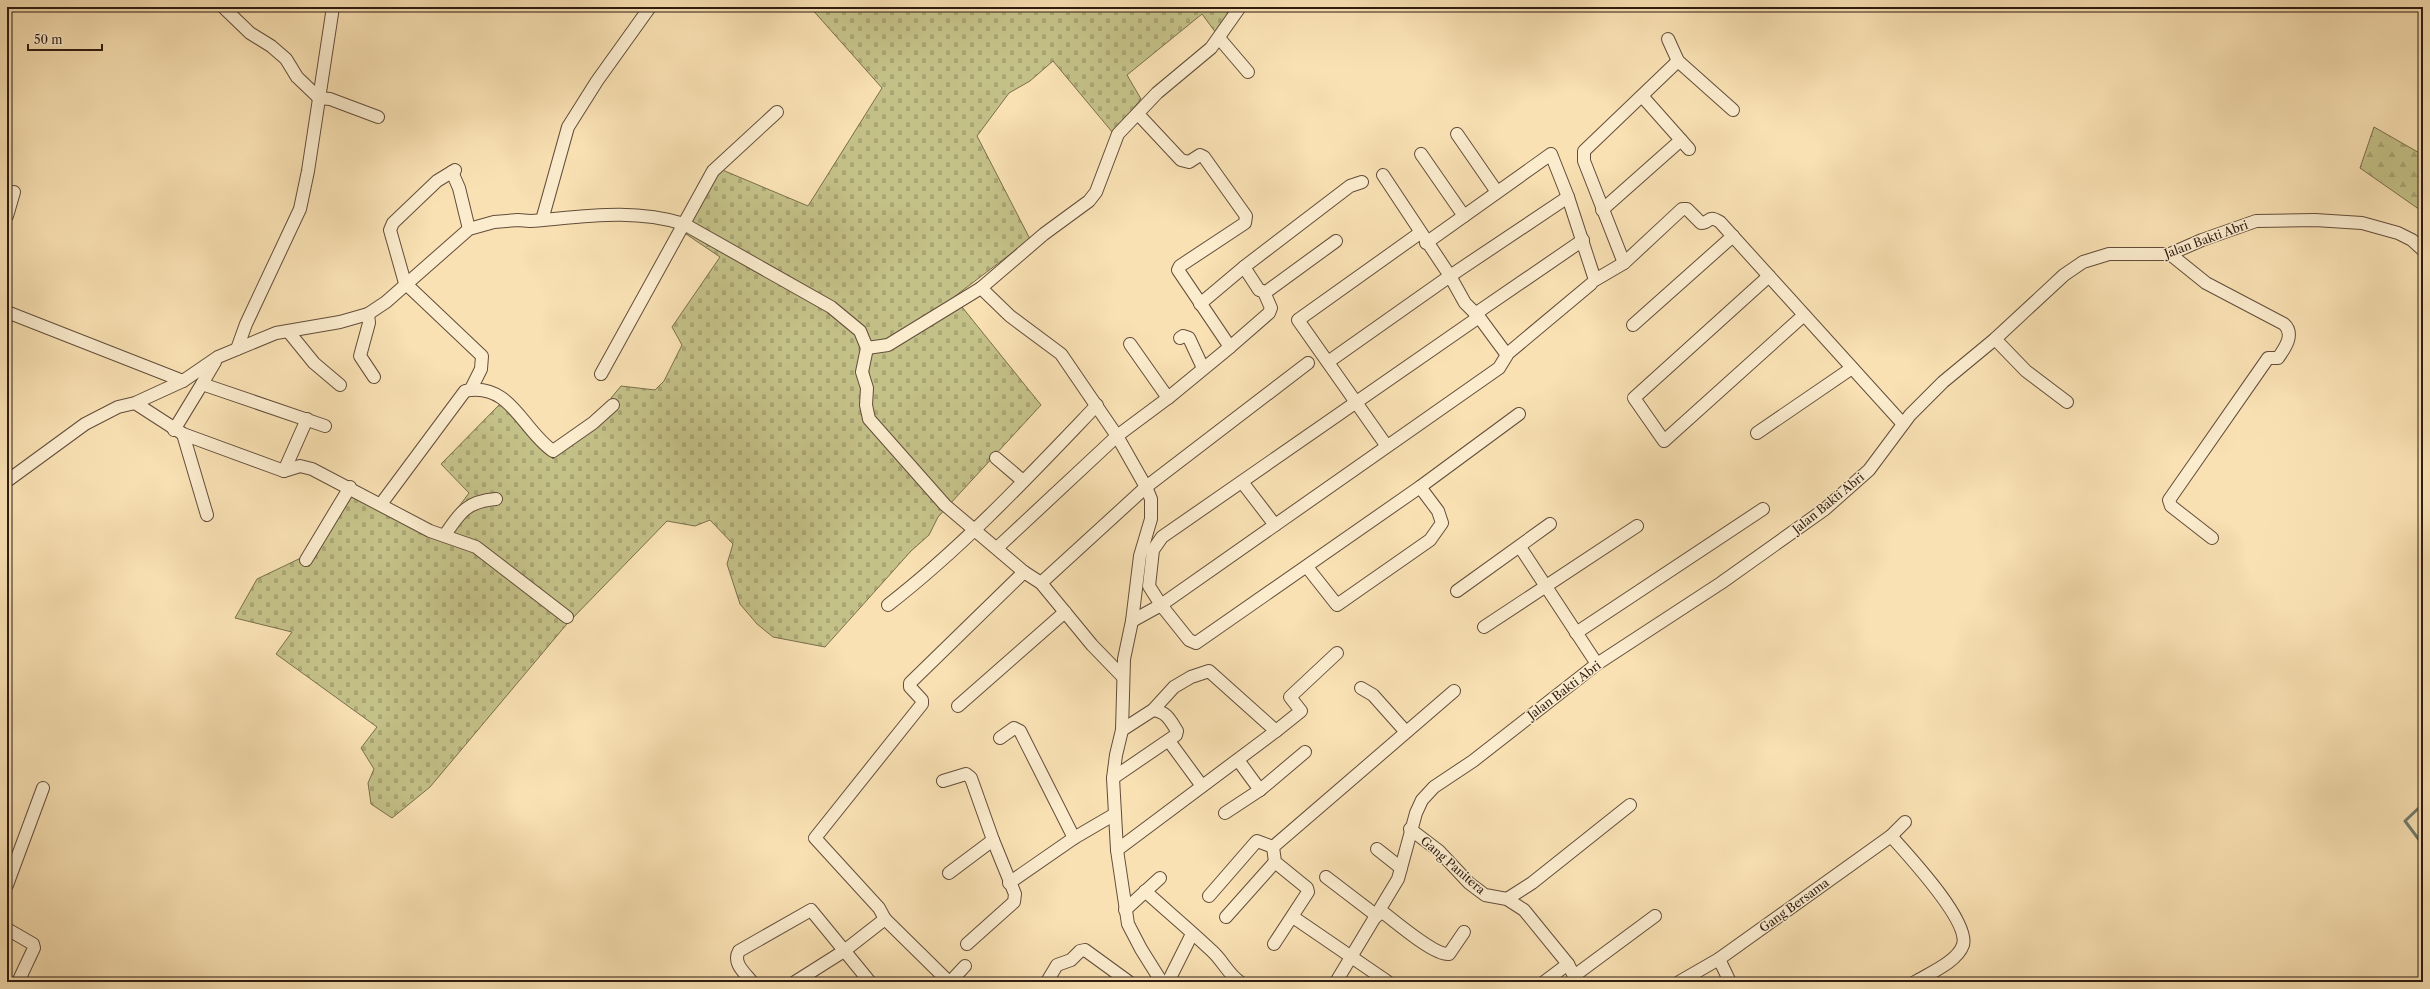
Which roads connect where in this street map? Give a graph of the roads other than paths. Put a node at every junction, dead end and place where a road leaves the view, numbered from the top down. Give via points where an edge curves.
1 (223, 7) edge
2 (333, 7) edge
3 (650, 7) edge
4 (1240, 7) edge
5 (1219, 38) junction
6 (1668, 39) dead end
7 (1678, 61) junction
8 (1248, 72) dead end
9 (1642, 96) junction
10 (319, 98) junction
11 (1733, 110) dead end
12 (777, 112) dead end
13 (1138, 114) junction
14 (378, 118) dead end
15 (1457, 134) dead end
16 (1421, 154) dead end
17 (1383, 175) dead end
18 (1362, 182) dead end
19 (14, 192) dead end
20 (1497, 192) junction
21 (1568, 197) junction
22 (1602, 210) junction
23 (7, 216) edge
24 (1464, 216) junction
25 (542, 220) junction
26 (684, 224) junction
27 (469, 229) junction
28 (1733, 236) junction
29 (1423, 238) junction
30 (1582, 240) junction
31 (1336, 241) dead end
32 (2423, 250) edge
33 (2170, 254) junction
34 (1624, 263) junction
35 (1244, 267) junction
36 (1450, 276) junction
37 (1769, 276) junction
38 (405, 283) junction
39 (1591, 284) dead end
40 (981, 288) junction
41 (1264, 292) junction
42 (1200, 304) junction
43 (7, 312) edge
44 (368, 314) junction
45 (1477, 315) junction
46 (1804, 315) junction
47 (1633, 325) dead end
48 (288, 331) junction
49 (1180, 338) dead end
50 (1995, 338) junction
51 (1130, 344) dead end
52 (1230, 347) junction
53 (867, 348) junction
54 (237, 349) junction
55 (1506, 355) junction
56 (218, 357) junction
57 (1328, 362) junction
58 (1308, 364) dead end
59 (1203, 368) junction
60 (1852, 368) junction
61 (601, 374) dead end
62 (374, 377) dead end
63 (183, 381) junction
64 (202, 384) junction
65 (340, 385) dead end
66 (472, 389) junction
67 (1168, 398) junction
68 (2067, 402) dead end
69 (135, 403) junction
70 (1356, 403) junction
71 (613, 405) dead end
72 (1097, 405) junction
73 (1519, 414) dead end
74 (307, 419) junction
75 (1903, 424) junction
76 (325, 426) dead end
77 (179, 432) junction
78 (1757, 433) dead end
79 (1117, 436) junction
80 (1386, 445) junction
81 (996, 458) dead end
82 (284, 470) junction
83 (7, 481) edge
84 (1023, 481) junction
85 (1242, 482) junction
86 (350, 487) junction
87 (1146, 487) junction
88 (1420, 487) junction
89 (496, 499) dead end
90 (381, 504) junction
91 (1763, 510) dead end
92 (207, 516) dead end
93 (1550, 524) dead end
94 (1275, 525) junction
95 (1637, 526) dead end
96 (974, 530) junction
97 (445, 535) junction
98 (2212, 538) dead end
99 (1520, 547) junction
100 (997, 548) junction
101 (306, 560) dead end
102 (1307, 567) junction
103 (1024, 572) junction
104 (1041, 583) junction
105 (1546, 586) junction
106 (1457, 591) dead end
107 (888, 605) dead end
108 (1160, 605) junction
109 (1065, 612) junction
110 (567, 617) dead end
111 (1132, 621) junction
112 (1484, 627) dead end
113 (1576, 634) junction
114 (1337, 653) dead end
115 (1597, 664) junction
116 (1123, 677) junction
117 (1361, 688) dead end
118 (1454, 691) dead end
119 (958, 706) dead end
120 (1153, 710) junction
121 (1122, 730) junction
122 (1276, 731) junction
123 (1406, 732) junction
124 (1000, 738) dead end
125 (1169, 741) junction
126 (1305, 752) dead end
127 (1238, 760) junction
128 (1113, 778) junction
129 (943, 781) dead end
130 (1202, 786) junction
131 (43, 788) dead end
132 (1260, 790) junction
133 (1630, 805) dead end
134 (1225, 813) dead end
135 (1115, 814) junction
136 (1905, 822) dead end
137 (1410, 829) junction
138 (1891, 836) junction
139 (1074, 838) junction
140 (993, 840) junction
141 (1272, 847) junction
142 (1377, 849) dead end
143 (1117, 850) junction
144 (1275, 862) junction
145 (1402, 868) junction
146 (949, 873) dead end
147 (1160, 878) dead end
148 (1326, 878) dead end
149 (1009, 883) junction
150 (7, 885) edge
151 (1146, 891) junction
152 (1209, 896) dead end
153 (1507, 899) junction
154 (1125, 910) junction
155 (1379, 913) junction
156 (1655, 916) dead end
157 (1226, 917) dead end
158 (1293, 917) junction
159 (885, 918) junction
160 (7, 929) edge
161 (1464, 932) dead end
162 (1192, 934) junction
163 (967, 944) dead end
164 (1274, 944) dead end
165 (844, 951) junction
166 (1352, 959) junction
167 (1718, 959) junction
168 (1568, 964) junction
169 (965, 966) dead end
170 (1576, 979) edge
171 (1048, 980) dead end
172 (1232, 980) edge
173 (1165, 981) edge
174 (18, 982) edge
175 (752, 982) edge
176 (795, 982) edge
177 (870, 982) edge
178 (950, 982) edge
179 (1129, 982) edge
180 (1336, 982) edge
181 (1388, 982) edge
182 (1544, 982) edge
183 (1679, 982) edge
184 (1730, 982) edge
185 (1915, 982) edge

1 - 10 street via 250,32 286,59 297,77
2 - 10 street
3 - 25 street via 597,81 568,127
4 - 5 street
5 - 8 street
5 - 13 street via 1211,48 1157,92
6 - 7 street
7 - 9 street
7 - 11 street
9 - 22 street via 1584,151 1584,161
9 - 22 street via 1685,144
10 - 14 street via 330,99
10 - 54 street via 300,209 246,324
12 - 26 street via 713,171
13 - 40 street via 1115,138 1096,192 1089,201 1044,234
13 - 42 street via 1181,160 1189,162 1200,155 1204,157 1246,216 1245,223 1180,266 1178,274
15 - 20 street
16 - 24 street
17 - 29 street
18 - 35 street via 1350,186
19 - 23 street
20 - 21 street via 1551,154
20 - 24 street
21 - 30 street
21 - 36 street
22 - 34 street
24 - 29 street
25 - 26 street via 608,213
25 - 27 street via 494,222
26 - 53 street via 830,307 860,332
26 - 61 street
27 - 38 street
27 - 38 street via 454,171 437,181 393,223 390,230
28 - 34 street via 1714,218 1701,223 1687,209 1682,209
28 - 37 street
28 - 47 street
29 - 36 street
29 - 57 street via 1298,320
30 - 34 street via 1595,280
30 - 45 street
31 - 41 street
32 - 33 street, Jalan Bakti Abri via 2412,240 2398,233 2362,223 2279,220 2256,221
33 - 50 street, Jalan Bakti Abri via 2109,254 2083,262 2064,275
33 - 98 street via 2206,283 2284,324 2290,331 2281,354 2278,358 2268,358 2169,500 2170,506
35 - 41 street via 1257,287
35 - 42 street
36 - 45 street via 1465,303
36 - 57 street
37 - 46 street
37 - 46 street via 1634,398 1664,441
38 - 44 street via 386,302
38 - 66 street via 482,356 481,369
39 - 55 street
40 - 53 street via 888,345
40 - 72 street via 1010,316 1061,354
41 - 52 street via 1271,308 1269,313
42 - 52 street
43 - 63 street
44 - 48 street via 340,322
44 - 62 street via 370,323 360,356
45 - 55 street
45 - 70 street
46 - 60 street
48 - 54 street via 276,333
48 - 65 street via 314,363
49 - 59 street via 1189,338
50 - 68 street via 2026,370
50 - 75 street, Jalan Bakti Abri via 1943,382
51 - 67 street
52 - 59 street
53 - 96 street via 862,372 867,388 866,405 870,419 945,505
54 - 56 street
55 - 80 street via 1499,368
56 - 63 street
56 - 64 street
57 - 70 street
58 - 87 street
59 - 67 street
60 - 75 street
60 - 78 street
63 - 69 street
64 - 74 street
64 - 77 street
66 - 71 street via 488,392 506,400 552,451 593,423
66 - 90 street via 465,391 458,398
67 - 79 street
69 - 77 street
69 - 83 street via 118,407 85,424
70 - 80 street
70 - 85 street
72 - 79 street
72 - 84 street
73 - 88 street
74 - 76 street
74 - 82 street
75 - 115 street, Jalan Bakti Abri via 1869,470 1825,509 1721,583
77 - 82 street
77 - 92 street
79 - 87 street
79 - 100 street
80 - 94 street
81 - 84 street
82 - 86 street via 300,466 312,469
84 - 96 street
85 - 94 street
85 - 108 street via 1157,541 1148,582
86 - 90 street
86 - 101 street
87 - 104 street
87 - 111 street via 1152,510 1140,556
88 - 102 street
88 - 102 street via 1438,511 1442,523 1430,540 1337,605
89 - 97 street via 480,500 468,507 458,516
90 - 97 street via 430,531
91 - 113 street
93 - 99 street
94 - 108 street
95 - 105 street
96 - 100 street
96 - 107 street via 928,574
97 - 110 street via 476,547
99 - 105 street
99 - 106 street
100 - 103 street
102 - 108 street via 1196,643 1189,640
103 - 104 street
103 - 159 street via 910,683 910,688 922,700 922,704 815,838 879,908
104 - 109 street
105 - 112 street
105 - 113 street
108 - 111 street
109 - 116 street
109 - 119 street
111 - 116 street
113 - 115 street
114 - 122 street via 1290,697 1301,711
115 - 137 street, Jalan Bakti Abri via 1473,761 1434,787 1422,800
116 - 121 street
117 - 123 street via 1373,695
118 - 123 street
120 - 121 street
120 - 122 street via 1174,688 1190,677 1209,671
120 - 125 street via 1166,714 1177,730
121 - 128 street
122 - 127 street
123 - 141 street
124 - 139 street via 1014,728 1020,731
125 - 128 street
125 - 130 street
126 - 132 street
127 - 130 street
127 - 132 street
128 - 135 street
129 - 140 street via 970,775
130 - 143 street
131 - 150 street
132 - 134 street
133 - 153 street via 1532,883
135 - 139 street
135 - 143 street
136 - 138 street, Gang Bersama
137 - 145 street, Jalan Bakti Abri
137 - 153 street, Gang Panitera via 1439,851 1469,883 1485,895
138 - 167 street, Gang Bersama
138 - 185 street via 1945,902 1963,937 1963,944 1954,957
139 - 149 street
140 - 146 street
140 - 149 street
141 - 144 street
141 - 152 street via 1257,841 1254,843
142 - 145 street
143 - 154 street
144 - 157 street
144 - 158 street via 1307,888 1308,895
145 - 155 street, Jalan Bakti Abri
147 - 151 street
148 - 155 street
149 - 163 street via 1015,894 1014,902
151 - 154 street
151 - 162 street
153 - 168 street, Gang Panitera via 1524,910
154 - 173 street via 1133,936
155 - 161 street via 1444,955 1449,954
155 - 166 street, Jalan Bakti Abri
156 - 170 street
158 - 164 street
158 - 166 street
159 - 165 street
159 - 178 street
160 - 174 street via 34,944
162 - 172 street via 1226,966
162 - 173 street
165 - 175 street via 814,912 807,910 740,951 736,956
165 - 176 street
165 - 177 street
166 - 180 street, Jalan Bakti Abri
166 - 181 street
167 - 183 street, Gang Bersama
167 - 184 street
168 - 170 street, Gang Panitera
168 - 182 street
169 - 178 street
171 - 179 street via 1057,965 1071,960 1080,951 1085,950

